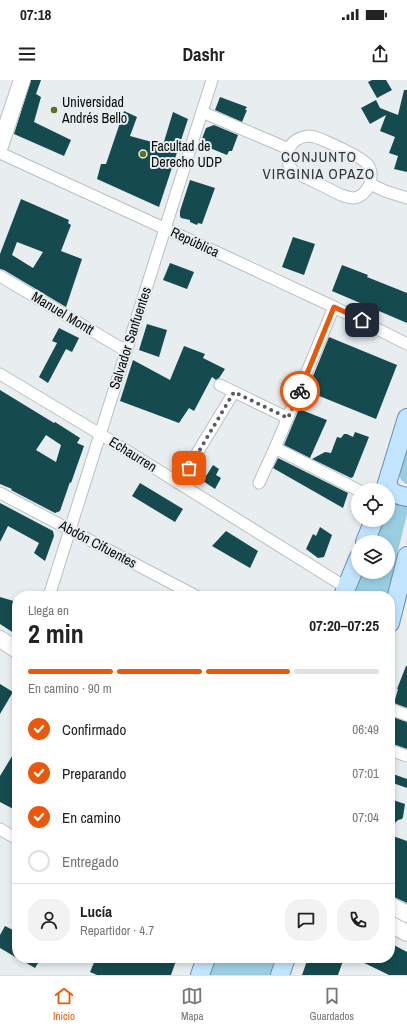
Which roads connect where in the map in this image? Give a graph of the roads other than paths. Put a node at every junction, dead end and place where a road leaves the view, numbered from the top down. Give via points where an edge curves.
1 (22, 80) edge
2 (212, 80) edge
3 (202, 112) junction
4 (0, 146) edge
5 (289, 149) junction
6 (0, 153) edge
7 (370, 184) junction
8 (407, 198) edge
9 (165, 228) junction
10 (0, 276) edge
11 (334, 307) junction
12 (407, 344) edge
13 (126, 351) junction
14 (0, 374) edge
15 (220, 385) dead end
16 (234, 392) junction
17 (288, 418) junction
18 (407, 418) edge
19 (100, 434) junction
20 (275, 448) junction
21 (179, 483) junction
22 (259, 483) dead end
23 (387, 483) edge
24 (351, 486) edge
25 (0, 493) edge
26 (395, 494) edge
27 (407, 496) edge
28 (70, 529) junction
29 (407, 556) edge
30 (351, 577) edge
31 (51, 591) edge
32 (187, 591) edge
33 (343, 591) edge
34 (345, 591) edge
35 (395, 603) edge
36 (0, 639) edge
37 (12, 647) edge
38 (395, 711) edge
39 (407, 715) edge
40 (395, 752) edge
41 (407, 756) edge
42 (0, 829) edge
43 (12, 836) edge
44 (395, 908) edge
45 (407, 914) edge
46 (395, 927) edge
47 (407, 933) edge
48 (204, 963) edge
49 (284, 963) edge
50 (200, 975) edge
51 (280, 975) edge

1 - 4 street
2 - 3 street, Salvador Sanfuentes
3 - 5 street
3 - 9 street, Salvador Sanfuentes
5 - 7 street via 288,158 292,169 350,198 357,197
5 - 7 street via 300,138 312,136 323,140 366,162 371,169
6 - 9 street, República
7 - 8 street
9 - 11 street, República
9 - 13 street, Salvador Sanfuentes
10 - 13 street, Manuel Montt
11 - 12 street, República
11 - 17 street
13 - 19 street, Salvador Sanfuentes
14 - 19 street, Echaurren
15 - 16 street
16 - 17 street
16 - 21 street
17 - 20 street
18 - 23 main road
19 - 21 street, Echaurren
19 - 28 street, Salvador Sanfuentes
20 - 22 street
20 - 24 street
21 - 33 street, Echaurren
25 - 28 street, Abdón Cifuentes
26 - 27 main road
28 - 31 street, Salvador Sanfuentes
28 - 32 street, Abdón Cifuentes
29 - 35 main road
30 - 34 main road
36 - 37 street
38 - 39 street
40 - 41 street
42 - 43 street
44 - 45 street
46 - 47 street
48 - 50 main road
49 - 51 main road

